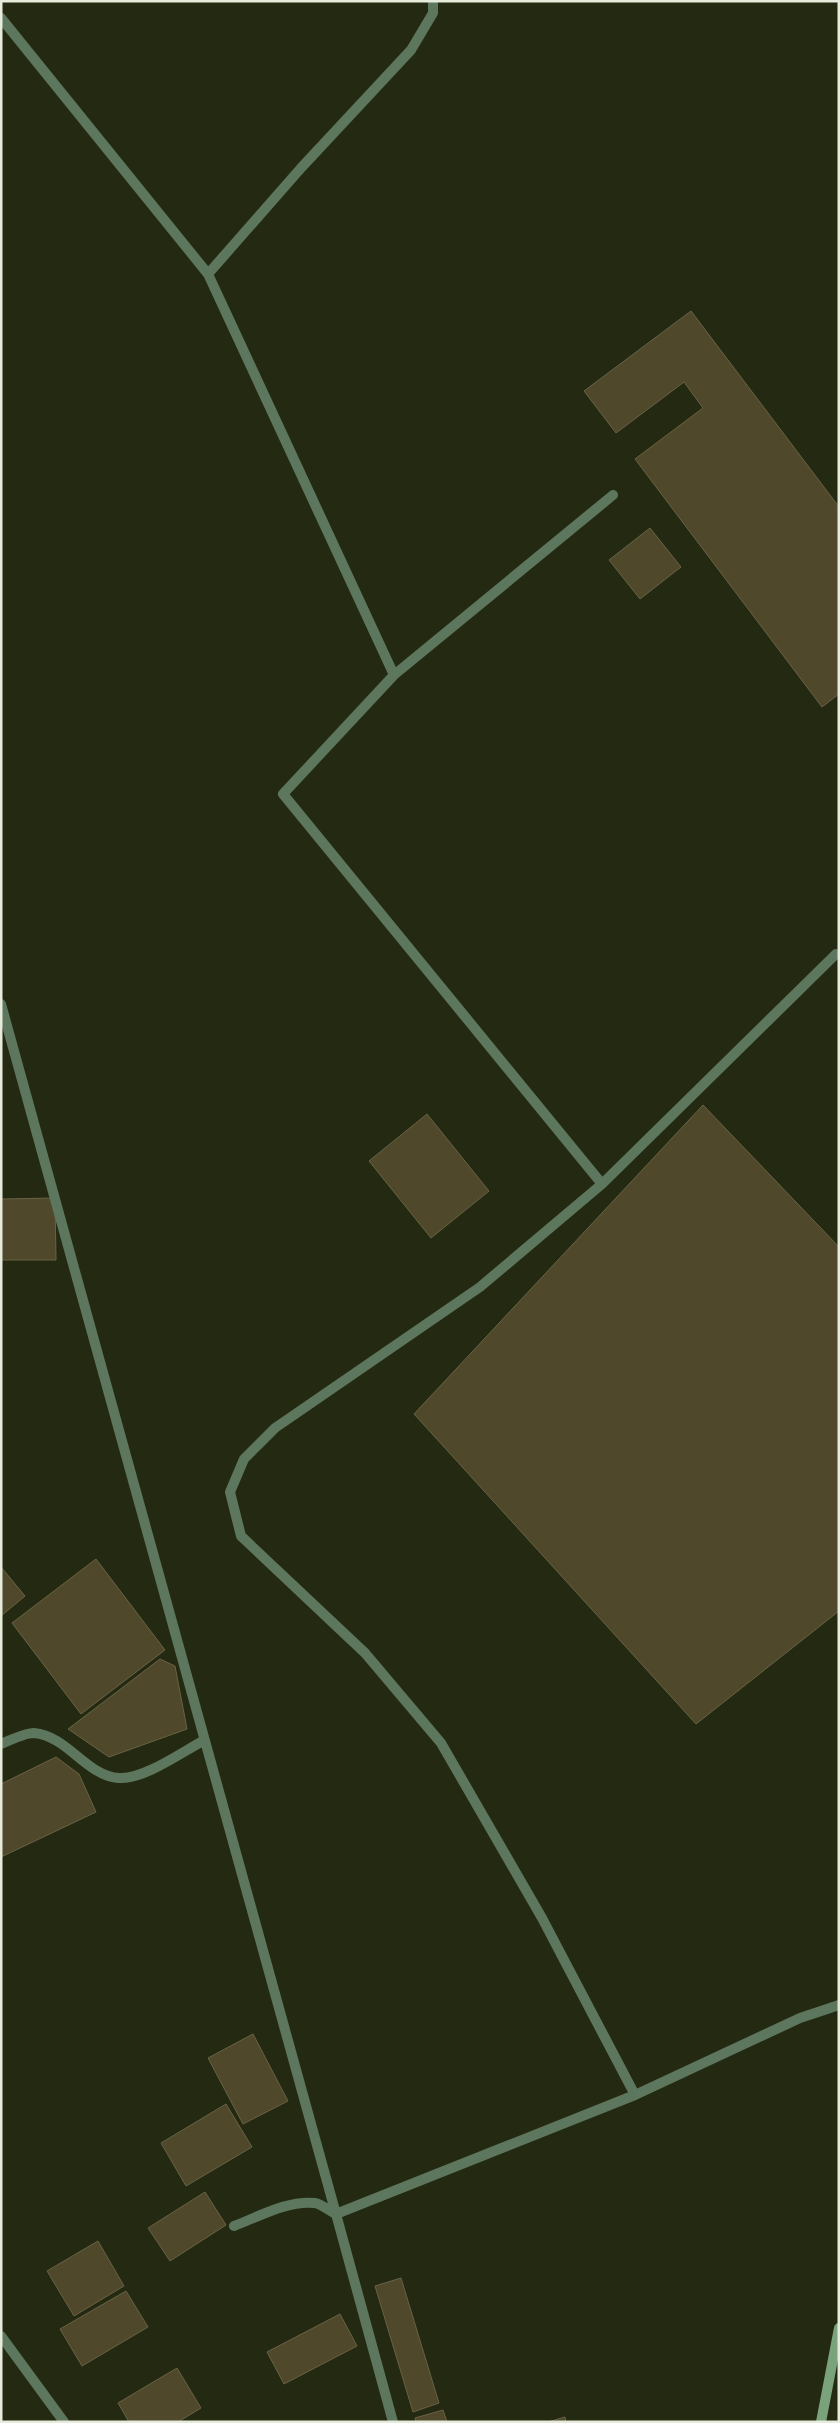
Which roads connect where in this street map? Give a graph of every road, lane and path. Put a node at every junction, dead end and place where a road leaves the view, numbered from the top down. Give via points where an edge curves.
1 (433, 1) edge
2 (1, 18) edge
3 (208, 274) junction
4 (613, 495) dead end
5 (394, 675) junction
6 (836, 954) dead end
7 (1, 1004) edge
8 (602, 1184) junction
9 (203, 1741) junction
10 (1, 1744) edge
11 (839, 2005) edge
12 (635, 2095) junction
13 (336, 2214) junction
14 (234, 2226) dead end
15 (839, 2328) edge
16 (1, 2336) edge
17 (64, 2422) edge
18 (394, 2422) edge
19 (821, 2422) edge

1 - 3 street via 433,13 411,50
2 - 3 street
3 - 5 street
4 - 5 street
5 - 8 street via 283,794
6 - 8 street
7 - 9 street
8 - 12 street via 480,1287 275,1428 244,1459 230,1492 241,1536 365,1652 441,1743 542,1918
9 - 10 street via 138,1776 119,1778 99,1772 57,1741 34,1733
9 - 13 street
11 - 12 street via 800,2018
12 - 13 street
13 - 14 street via 316,2203 302,2204
13 - 18 street
15 - 19 street
16 - 17 street

